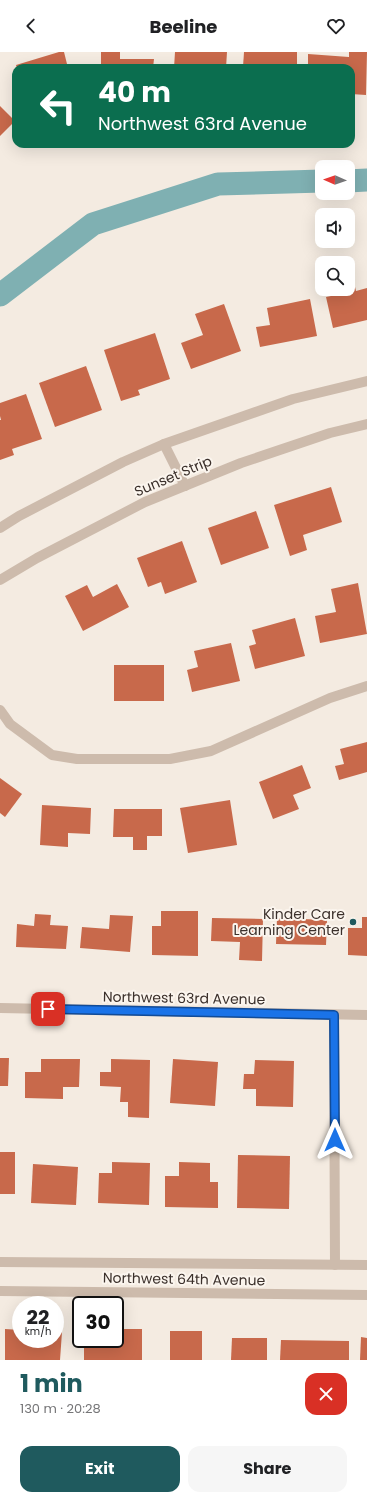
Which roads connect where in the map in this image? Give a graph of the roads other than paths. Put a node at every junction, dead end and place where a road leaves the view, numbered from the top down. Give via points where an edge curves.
1 (367, 381) edge
2 (367, 424) edge
3 (164, 444) junction
4 (185, 486) junction
5 (0, 528) edge
6 (0, 580) edge
7 (367, 686) edge
8 (0, 710) edge
9 (0, 1008) edge
10 (334, 1015) junction
11 (367, 1015) edge
12 (0, 1262) edge
13 (335, 1265) junction
14 (367, 1265) edge
15 (0, 1292) edge
16 (367, 1295) edge

1 - 3 street via 293,399
2 - 4 street, Sunset Strip via 308,440
3 - 4 street
3 - 5 street via 123,462
4 - 6 street, Sunset Strip via 145,502
7 - 8 street via 330,698 211,751 170,759 76,759 52,755 10,724
9 - 10 street, Northwest 63rd Avenue
10 - 11 street, Northwest 63rd Avenue
10 - 13 street
12 - 13 street, Northwest 64th Avenue
13 - 14 street, Northwest 64th Avenue
15 - 16 street, Northwest 64th Avenue

